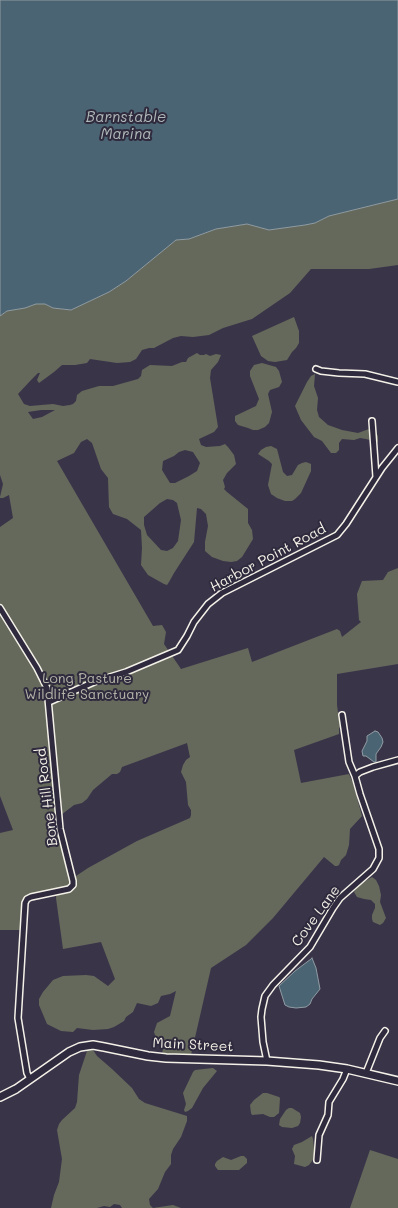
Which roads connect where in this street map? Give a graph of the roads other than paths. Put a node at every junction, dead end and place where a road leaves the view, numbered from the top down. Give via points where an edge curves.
1 (316, 369) dead end
2 (398, 382) edge
3 (372, 420) dead end
4 (398, 448) edge
5 (376, 477) junction
6 (0, 608) edge
7 (49, 702) junction
8 (342, 715) dead end
9 (398, 760) edge
10 (355, 776) junction
11 (385, 1031) dead end
12 (267, 1061) junction
13 (347, 1069) junction
14 (366, 1073) junction
15 (30, 1079) junction
16 (398, 1081) edge
17 (0, 1097) edge
18 (317, 1160) dead end

1 - 2 street via 365,374
3 - 5 street
4 - 5 street, Harbor Point Road
5 - 7 street, Harbor Point Road via 337,535 222,593 208,604 194,622 178,650
6 - 7 street, Bone Hill Road via 46,684
7 - 15 street, Bone Hill Road via 60,829 73,881 69,889 31,897 25,902 18,1018
8 - 10 street via 349,762
9 - 10 street via 373,767
10 - 12 street, Cove Lane via 380,854 378,863 336,903 310,947 265,996 261,1017
11 - 14 street
12 - 13 main road, Main Street
12 - 15 main road, Main Street via 166,1058 104,1046 86,1046 69,1052
13 - 14 main road, Main Street
13 - 18 street via 328,1105 328,1115 319,1135
14 - 16 main road, Main Street
15 - 17 main road, Main Street

